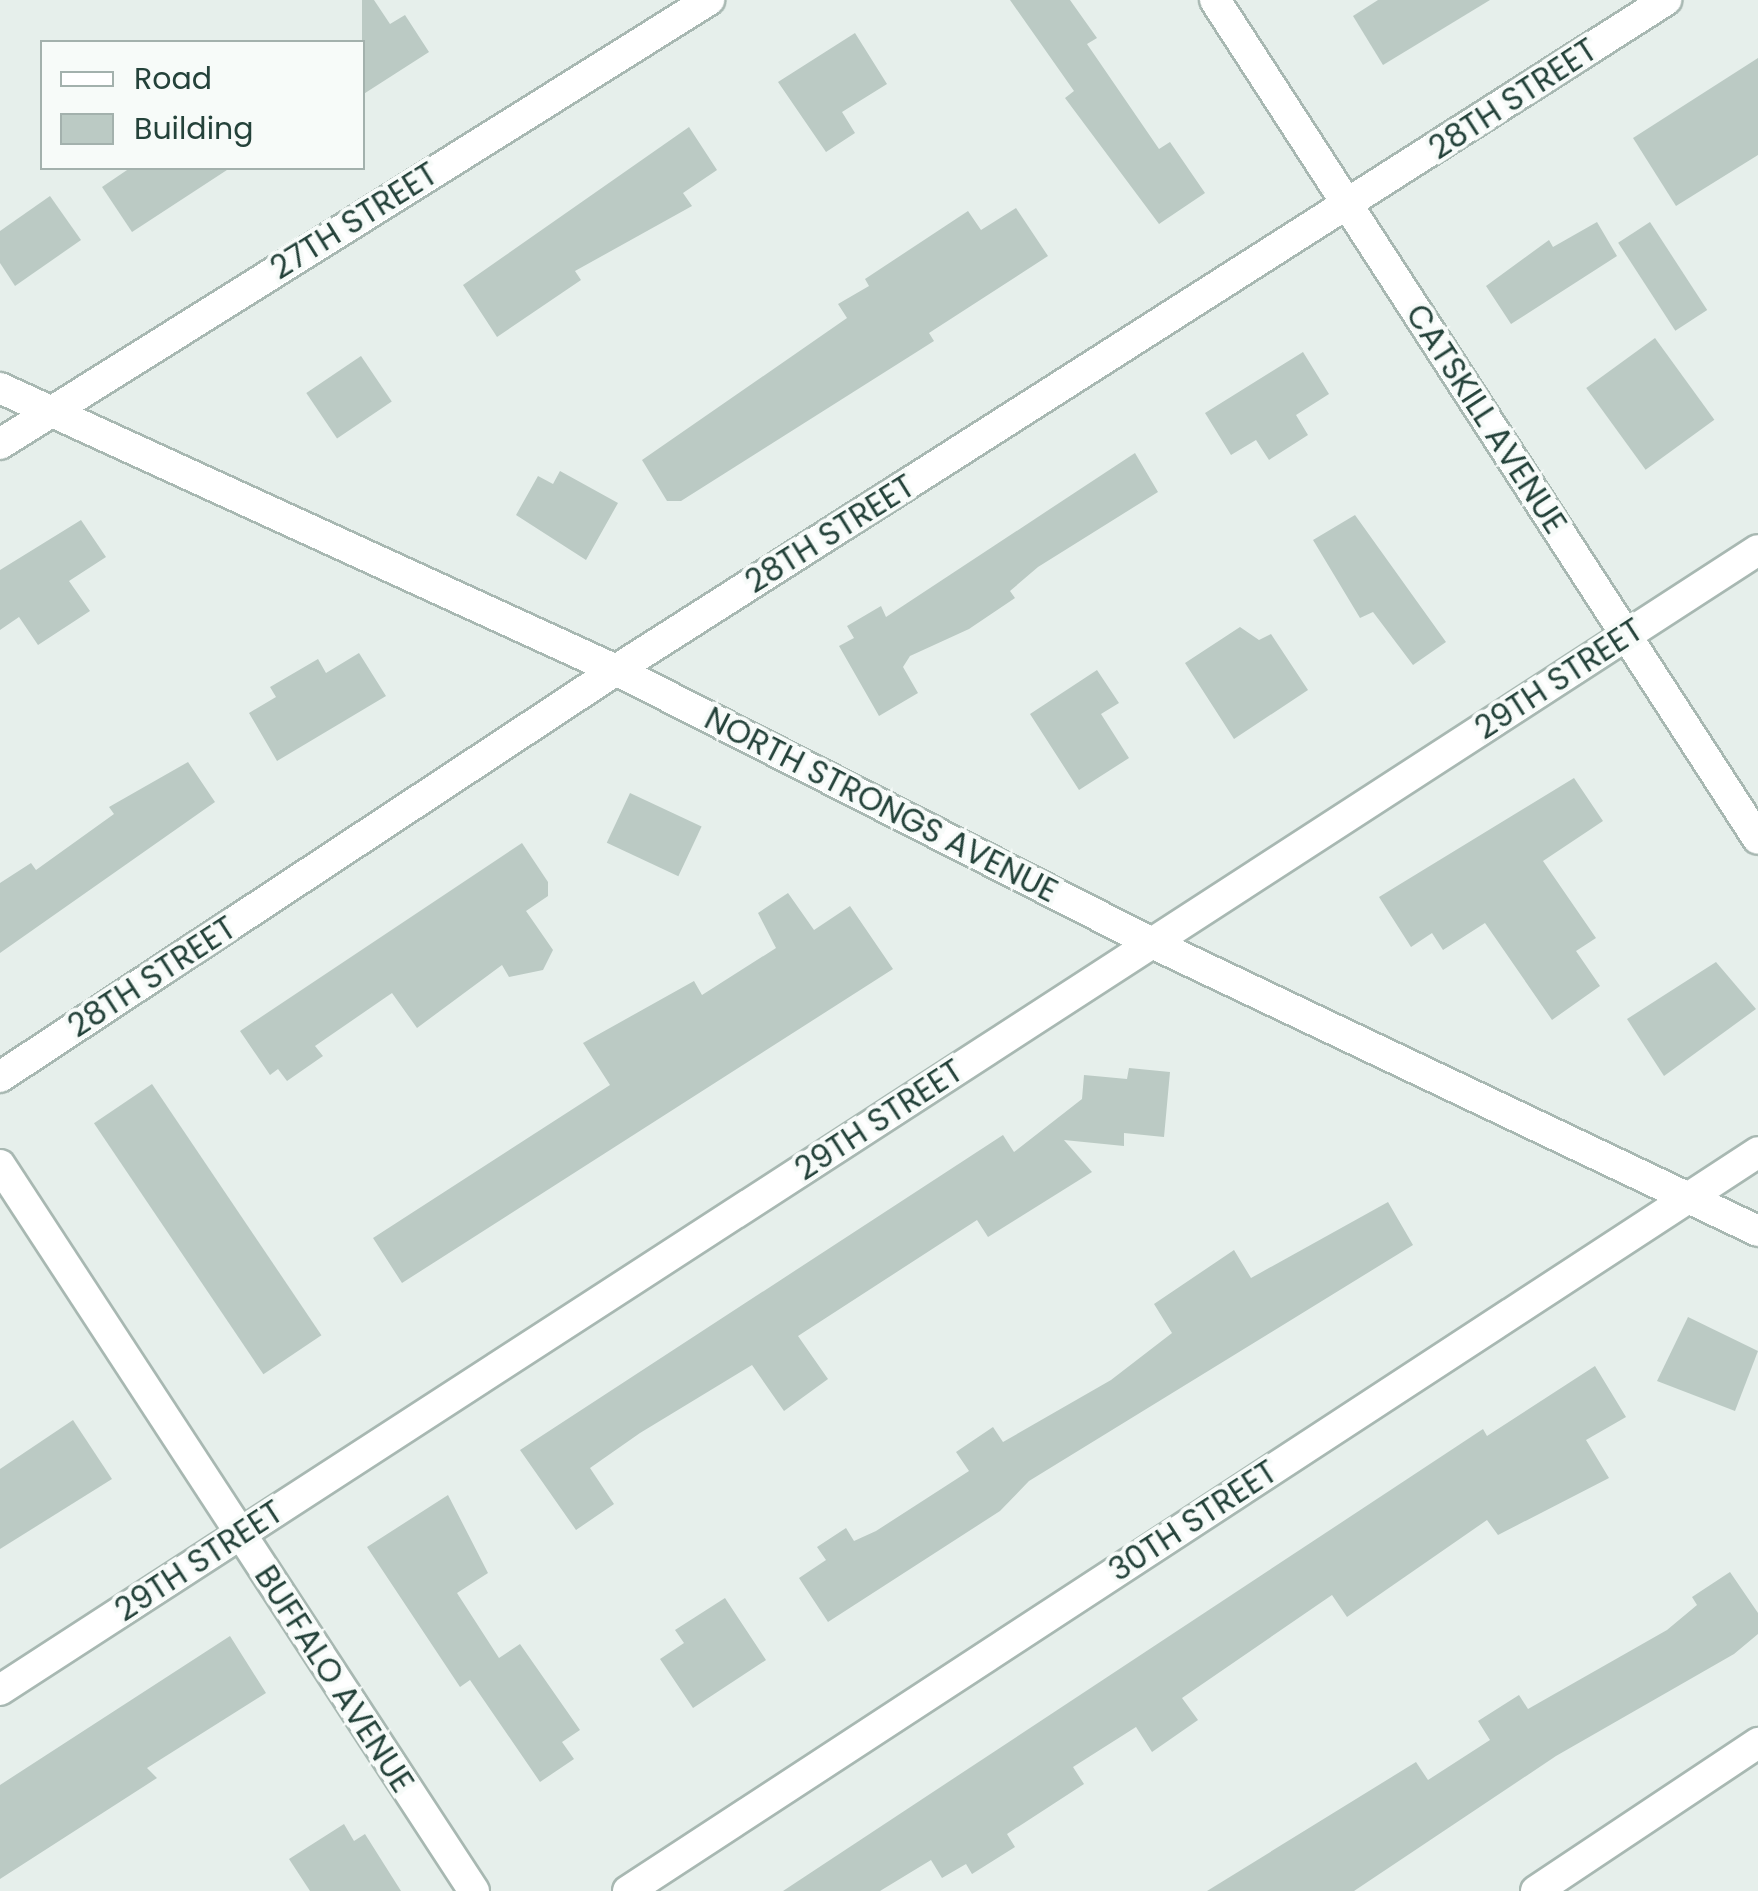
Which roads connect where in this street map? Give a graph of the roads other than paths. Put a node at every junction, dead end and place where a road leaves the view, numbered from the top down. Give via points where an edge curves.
1 (709, 0) edge
2 (1214, 0) edge
3 (1666, 0) edge
4 (1348, 205) junction
5 (0, 388) edge
6 (47, 412) junction
7 (0, 444) edge
8 (1758, 550) edge
9 (1626, 636) junction
10 (616, 670) junction
11 (1758, 838) edge
12 (1152, 943) junction
13 (0, 1077) edge
14 (1758, 1152) edge
15 (0, 1165) edge
16 (1694, 1194) junction
17 (1758, 1230) edge
18 (239, 1535) junction
19 (0, 1690) edge
20 (1758, 1743) edge
21 (474, 1891) edge
22 (628, 1891) edge
23 (1536, 1891) edge

1 - 6 street, 27TH STREET
2 - 4 street, CATSKILL AVENUE
3 - 4 street, 28TH STREET
4 - 9 street, CATSKILL AVENUE
4 - 10 street, 28TH STREET
5 - 6 street, NORTH STRONGS AVENUE
6 - 7 street, 27TH STREET
6 - 10 street, NORTH STRONGS AVENUE
8 - 9 street, 29TH STREET
9 - 11 street, CATSKILL AVENUE
9 - 12 street, 29TH STREET
10 - 12 street, NORTH STRONGS AVENUE
10 - 13 street, 28TH STREET
12 - 16 street, NORTH STRONGS AVENUE
12 - 18 street, 29TH STREET
14 - 16 street, 30TH STREET
15 - 18 street, BUFFALO AVENUE
16 - 17 street, NORTH STRONGS AVENUE
16 - 22 street, 30TH STREET
18 - 19 street, 29TH STREET
18 - 21 street, BUFFALO AVENUE
20 - 23 street

